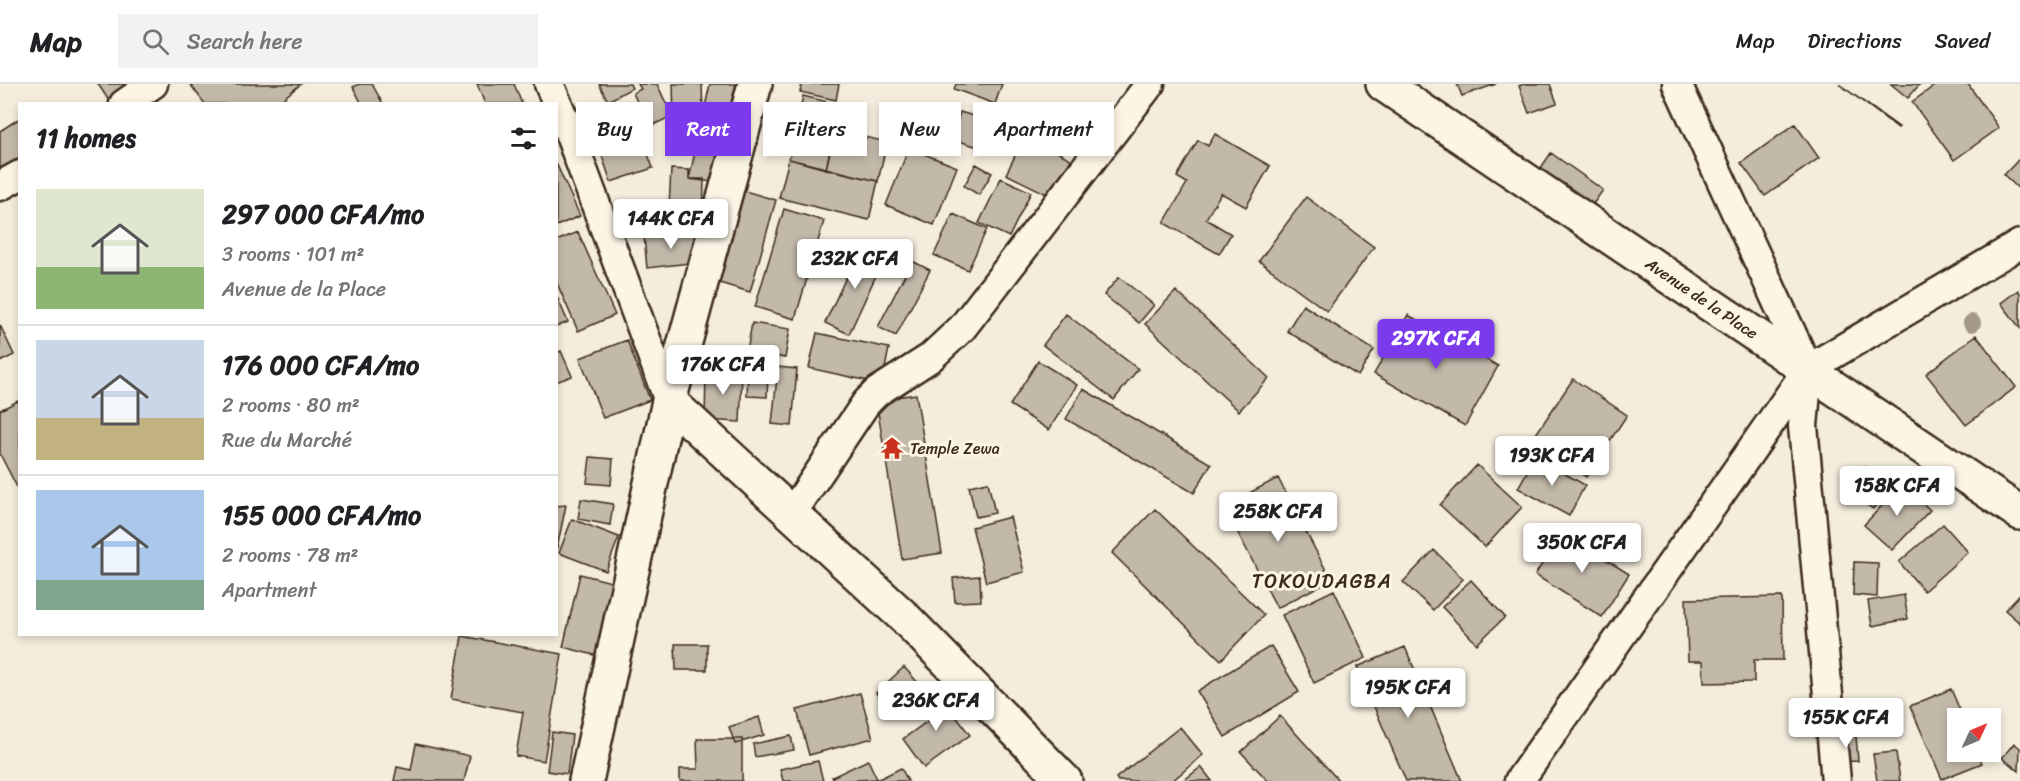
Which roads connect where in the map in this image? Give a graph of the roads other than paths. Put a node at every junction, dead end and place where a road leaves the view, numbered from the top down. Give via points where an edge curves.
1 (153, 84) edge
2 (549, 84) edge
3 (755, 84) edge
4 (1150, 84) edge
5 (1383, 84) edge
6 (1677, 84) edge
7 (127, 102) edge
8 (557, 102) edge
9 (558, 105) edge
10 (18, 176) edge
11 (0, 186) edge
12 (2020, 244) edge
13 (1808, 369) junction
14 (669, 401) junction
15 (792, 513) junction
16 (2020, 513) edge
17 (586, 781) edge
18 (1065, 781) edge
19 (1520, 781) edge
20 (1836, 781) edge

1 - 7 street
2 - 8 street
3 - 14 street
4 - 15 street via 962,328 930,358 866,403
5 - 13 street, Avenue de la Place
6 - 13 street
9 - 14 street
10 - 11 street
12 - 13 street
13 - 16 street, Avenue de la Place
13 - 19 street
13 - 20 street via 1803,426
14 - 15 street
14 - 17 street
15 - 18 street via 904,617

